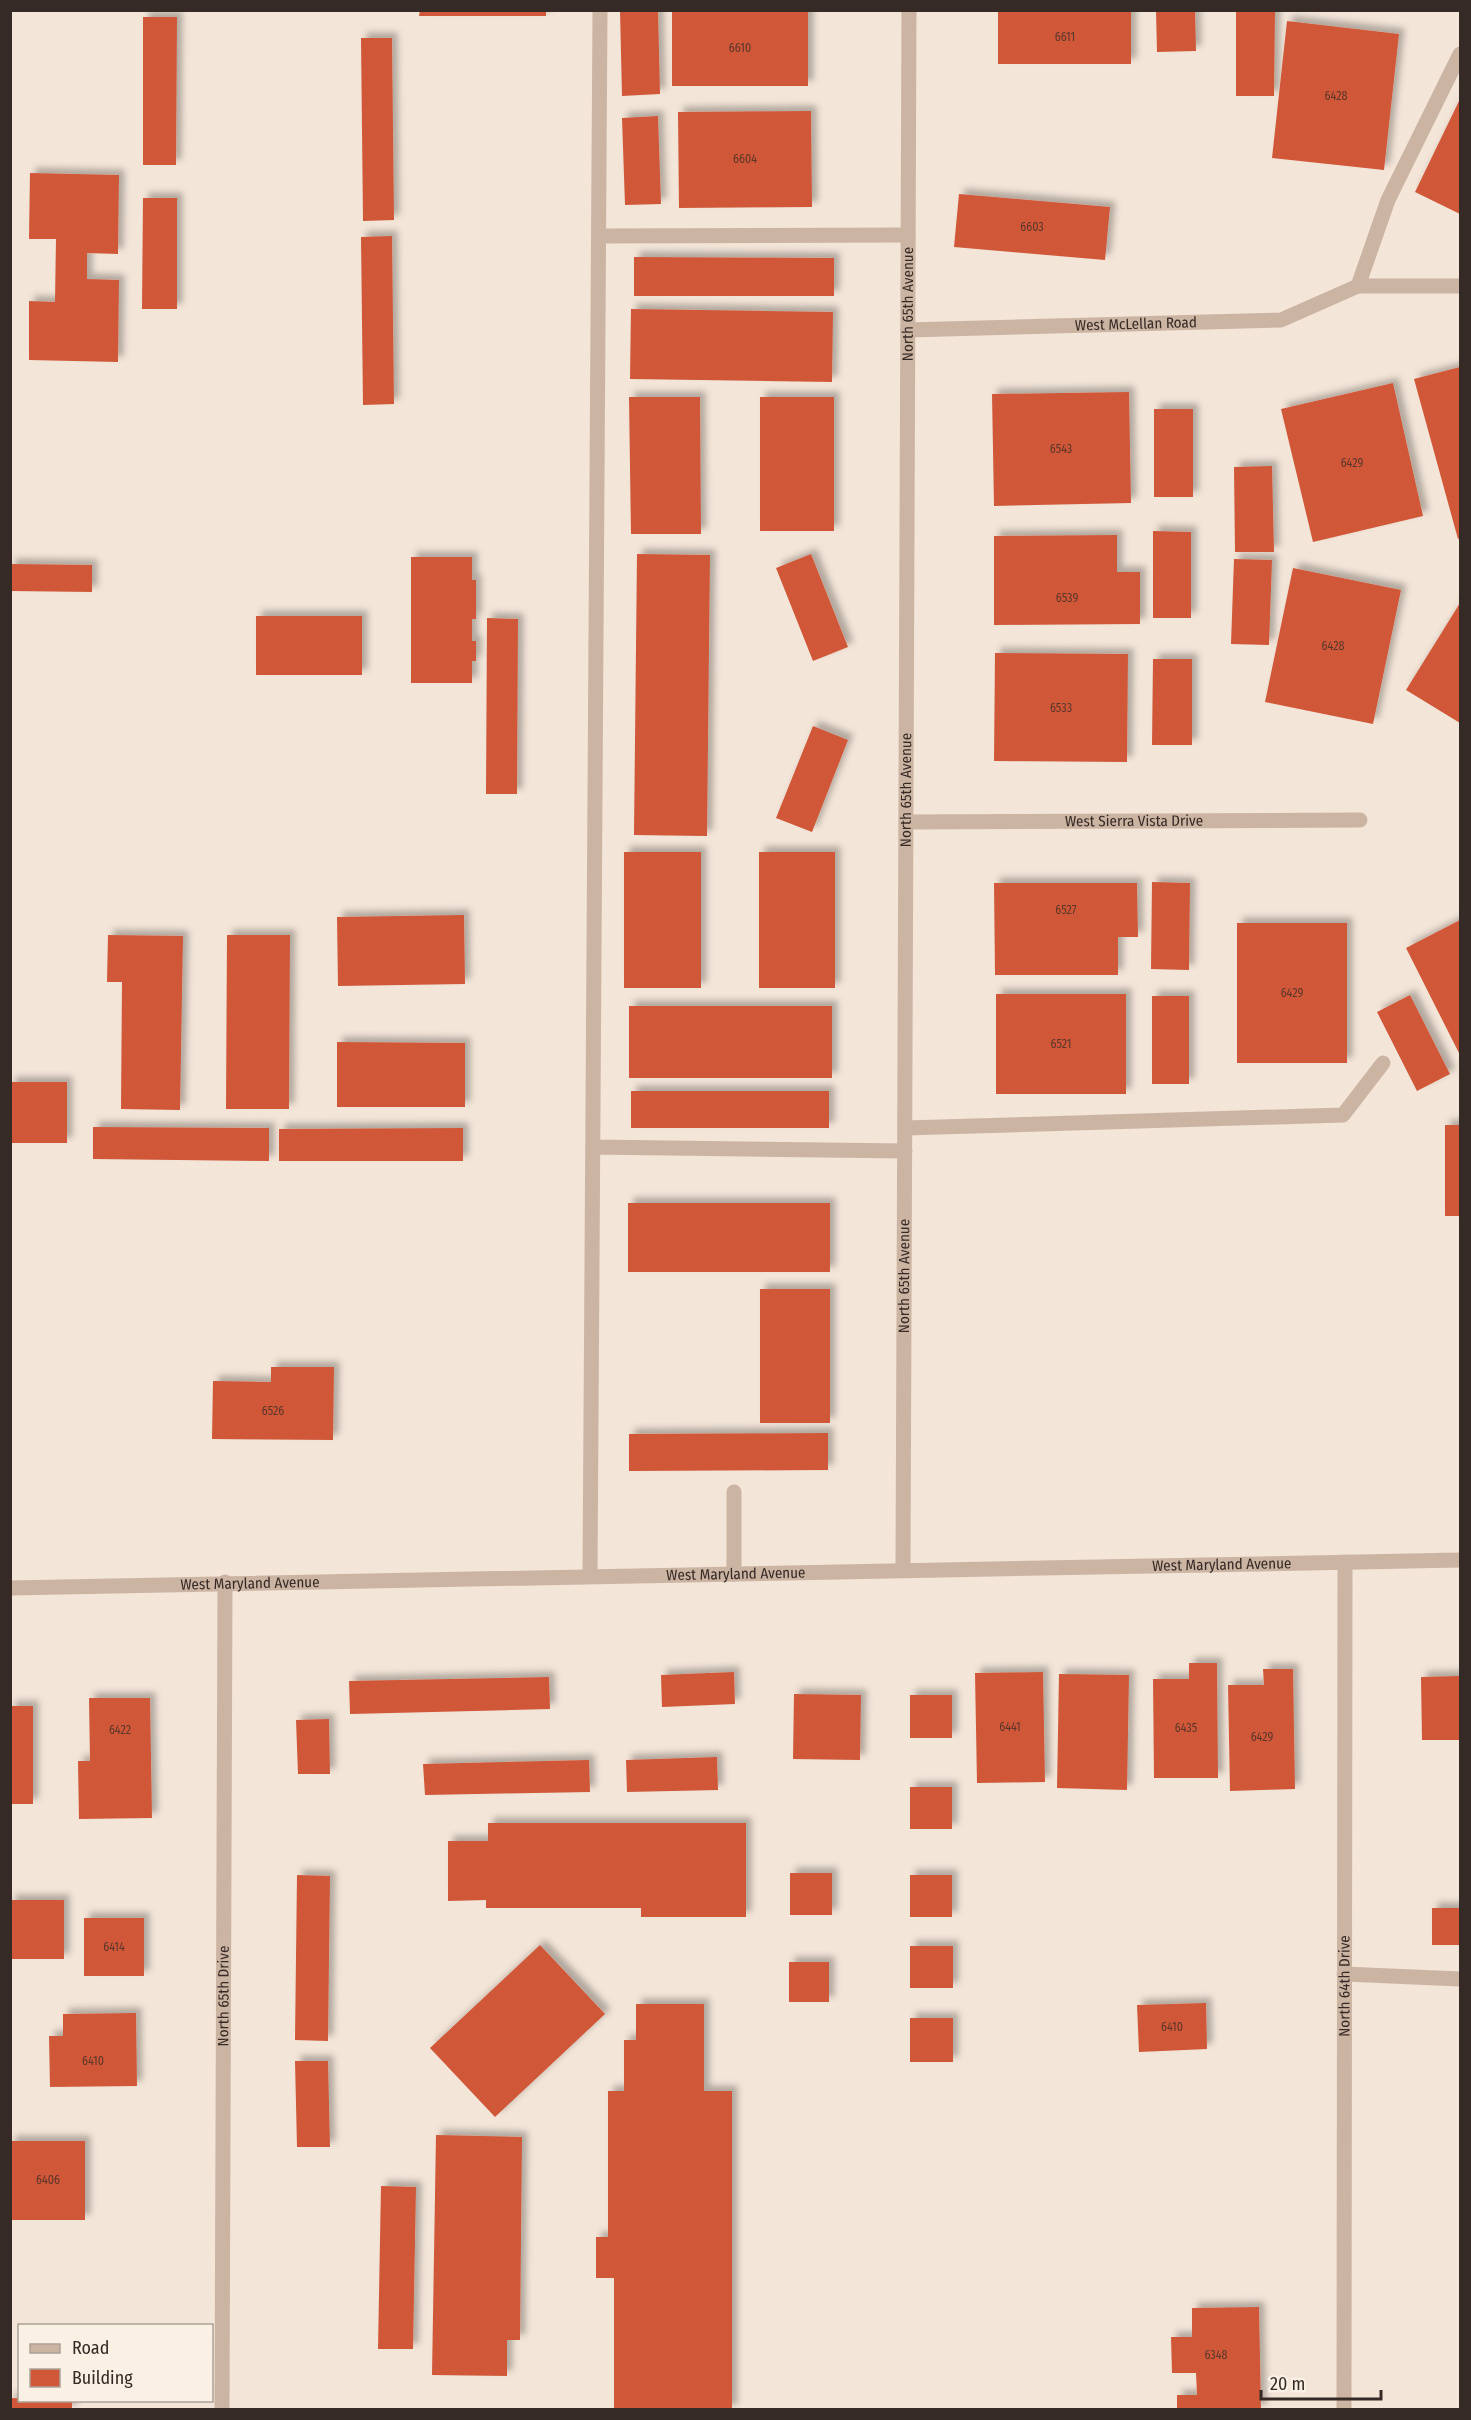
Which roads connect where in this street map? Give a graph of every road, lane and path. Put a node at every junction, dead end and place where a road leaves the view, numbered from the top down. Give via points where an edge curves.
1 (600, 10) edge
2 (909, 10) edge
3 (1461, 54) edge
4 (908, 235) junction
5 (599, 236) junction
6 (1358, 286) junction
7 (1461, 286) edge
8 (908, 330) junction
9 (1360, 820) dead end
10 (906, 822) junction
11 (1383, 1063) dead end
12 (905, 1128) junction
13 (593, 1147) junction
14 (905, 1151) junction
15 (734, 1492) dead end
16 (1461, 1560) edge
17 (1345, 1562) junction
18 (903, 1570) junction
19 (734, 1574) junction
20 (590, 1575) junction
21 (225, 1582) junction
22 (10, 1588) edge
23 (1344, 1974) junction
24 (1461, 1979) edge
25 (222, 2409) edge
26 (1344, 2409) edge

1 - 5 street
2 - 4 street, North 65th Avenue
3 - 6 street via 1388,200
4 - 5 street
4 - 8 street, North 65th Avenue
5 - 13 street
6 - 7 street
6 - 8 street, West McLellan Road via 1281,320
8 - 10 street, North 65th Avenue
9 - 10 street, West Sierra Vista Drive
10 - 12 street, North 65th Avenue
11 - 12 street via 1343,1115
12 - 14 street, North 65th Avenue
13 - 14 street
13 - 20 street
14 - 18 street, North 65th Avenue
15 - 19 street
16 - 17 street, West Maryland Avenue
17 - 18 street, West Maryland Avenue
17 - 23 street, North 64th Drive
18 - 19 street, West Maryland Avenue
19 - 20 street, West Maryland Avenue
20 - 21 street, West Maryland Avenue
21 - 22 street, West Maryland Avenue
21 - 25 street, North 65th Drive
23 - 24 street
23 - 26 street, North 64th Drive

